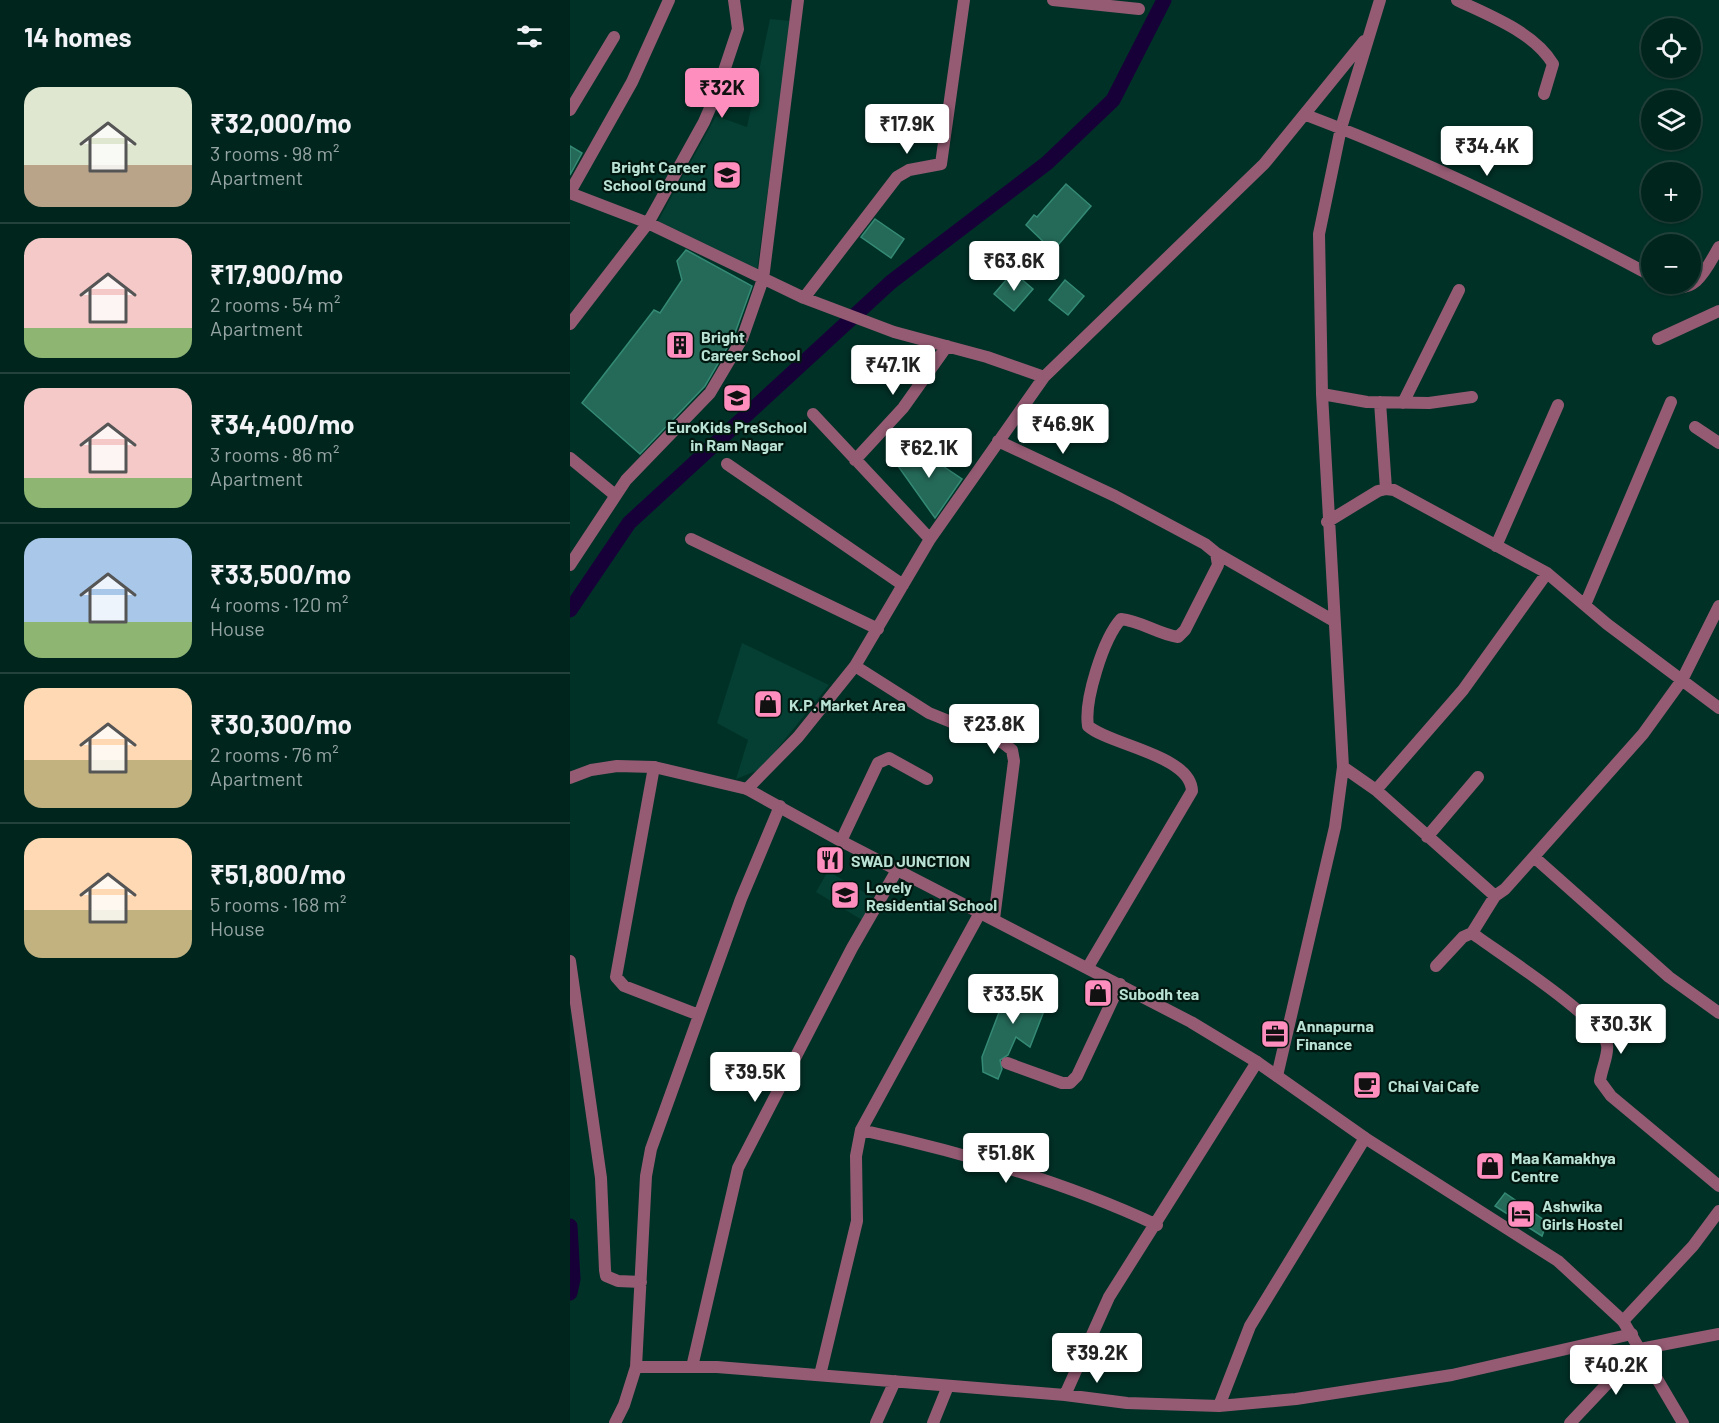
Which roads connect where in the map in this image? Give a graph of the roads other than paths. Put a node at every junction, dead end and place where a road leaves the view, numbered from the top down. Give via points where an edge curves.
1 (669, 0) edge
2 (734, 0) edge
3 (798, 0) edge
4 (964, 0) edge
5 (1053, 0) edge
6 (1380, 0) edge
7 (1457, 0) edge
8 (1482, 5) edge
9 (1139, 9) dead end
10 (1368, 35) junction
11 (614, 37) dead end
12 (1544, 94) dead end
13 (570, 110) edge
14 (1306, 115) junction
15 (1341, 128) junction
16 (570, 192) edge
17 (648, 223) junction
18 (1719, 247) edge
19 (1641, 270) edge
20 (1701, 276) edge
21 (763, 279) junction
22 (1459, 290) dead end
23 (804, 298) junction
24 (1719, 311) edge
25 (570, 324) edge
26 (1658, 339) dead end
27 (947, 346) junction
28 (1044, 377) junction
29 (1322, 394) junction
30 (1472, 397) dead end
31 (1380, 402) junction
32 (1671, 402) dead end
33 (1403, 403) junction
34 (1558, 405) dead end
35 (813, 414) dead end
36 (1695, 427) dead end
37 (998, 441) junction
38 (1719, 443) edge
39 (570, 458) edge
40 (855, 460) junction
41 (727, 464) dead end
42 (1386, 489) junction
43 (615, 495) junction
44 (1327, 522) junction
45 (691, 539) dead end
46 (930, 539) junction
47 (1496, 546) junction
48 (1216, 553) junction
49 (570, 565) edge
50 (1547, 573) junction
51 (903, 585) junction
52 (1585, 605) junction
53 (1719, 606) edge
54 (1334, 621) junction
55 (878, 630) junction
56 (855, 666) junction
57 (1682, 680) junction
58 (1719, 708) edge
59 (654, 767) junction
60 (1343, 767) junction
61 (1478, 777) dead end
62 (570, 778) edge
63 (927, 779) dead end
64 (747, 789) junction
65 (1376, 790) junction
66 (780, 806) junction
67 (1427, 837) junction
68 (841, 841) junction
69 (1534, 857) junction
70 (897, 870) junction
71 (1495, 896) junction
72 (981, 911) junction
73 (994, 919) junction
74 (1472, 933) junction
75 (570, 961) edge
76 (1436, 966) dead end
77 (1088, 967) junction
78 (1120, 984) junction
79 (1719, 1013) edge
80 (699, 1015) junction
81 (1257, 1062) junction
82 (1006, 1063) dead end
83 (1277, 1076) junction
84 (861, 1130) junction
85 (1365, 1138) junction
86 (1719, 1186) edge
87 (1719, 1211) edge
88 (1157, 1225) junction
89 (641, 1282) junction
90 (1623, 1321) junction
91 (1632, 1334) junction
92 (1719, 1334) edge
93 (1640, 1349) junction
94 (636, 1367) junction
95 (692, 1367) junction
96 (820, 1376) junction
97 (895, 1381) junction
98 (948, 1386) junction
99 (1065, 1395) junction
100 (624, 1405) junction
101 (1219, 1406) junction
102 (615, 1423) edge
103 (629, 1423) edge
104 (876, 1423) edge
105 (933, 1423) edge
106 (1570, 1423) edge
107 (1683, 1423) edge

1 - 16 street via 632,82
2 - 17 street via 738,28 717,92
3 - 21 street
4 - 23 street via 941,164 909,170 897,177
5 - 9 street
6 - 10 street
7 - 8 street
8 - 12 street via 1547,54 1553,64
10 - 14 street
10 - 15 street
11 - 13 street
14 - 15 street
14 - 28 street via 1264,164
15 - 19 street via 1446,174
15 - 29 street via 1319,234
16 - 17 street
17 - 21 street
17 - 25 street
18 - 20 street
21 - 23 street
21 - 43 street via 742,339 710,393
22 - 33 street
23 - 27 street via 894,332
24 - 26 street
27 - 28 street
27 - 40 street via 903,408
28 - 37 street
29 - 31 street
29 - 44 street
30 - 33 street
31 - 33 street
31 - 42 street
32 - 52 street
34 - 47 street
35 - 40 street
36 - 38 street
37 - 46 street
37 - 48 street via 1115,496 1205,543
39 - 43 street
40 - 46 street
41 - 51 street
42 - 44 street
42 - 47 street
43 - 49 street
44 - 54 street
45 - 55 street
46 - 51 street
47 - 50 street
48 - 54 street
48 - 77 street via 1218,565 1178,637 1121,620 1110,636 1096,673 1088,726 1165,760 1188,778 1192,791
50 - 52 street
50 - 65 street via 1462,690
51 - 55 street
52 - 57 street
53 - 57 street
54 - 60 street
55 - 56 street
56 - 64 street via 798,737
56 - 73 street via 929,713 1012,750 1014,761
57 - 58 street
57 - 69 street via 1642,734
59 - 62 street via 617,766
59 - 64 street
59 - 80 street via 616,977 624,987
60 - 65 street
60 - 83 street via 1335,827
61 - 67 street
63 - 68 street via 883,758
64 - 66 street
65 - 67 street
66 - 68 street
66 - 80 street
67 - 71 street
68 - 70 street
69 - 71 street
69 - 79 street via 1669,976
70 - 72 street
70 - 95 street via 738,1168
71 - 74 street
72 - 73 street
72 - 84 street
73 - 77 street
74 - 76 street
74 - 86 street via 1580,1011 1602,1033 1608,1046 1600,1081 1611,1096
75 - 89 street via 601,1178 606,1276 611,1280
77 - 78 street
78 - 81 street
78 - 82 street via 1077,1076 1070,1083
80 - 89 street via 648,1162
81 - 83 street
81 - 88 street
83 - 85 street
84 - 88 street via 956,1152 1107,1201
84 - 96 street via 856,1156 857,1221
85 - 90 street via 1558,1261
85 - 101 street via 1250,1326
87 - 90 street via 1693,1246
88 - 99 street via 1109,1298
89 - 94 street
90 - 91 street
91 - 93 street
91 - 101 street via 1452,1375 1296,1399
92 - 93 street
93 - 106 street
93 - 107 street
94 - 95 street
94 - 100 street
95 - 96 street
96 - 97 street
97 - 98 street
97 - 104 street
98 - 99 street
98 - 105 street
99 - 101 street
100 - 102 street
100 - 103 street

